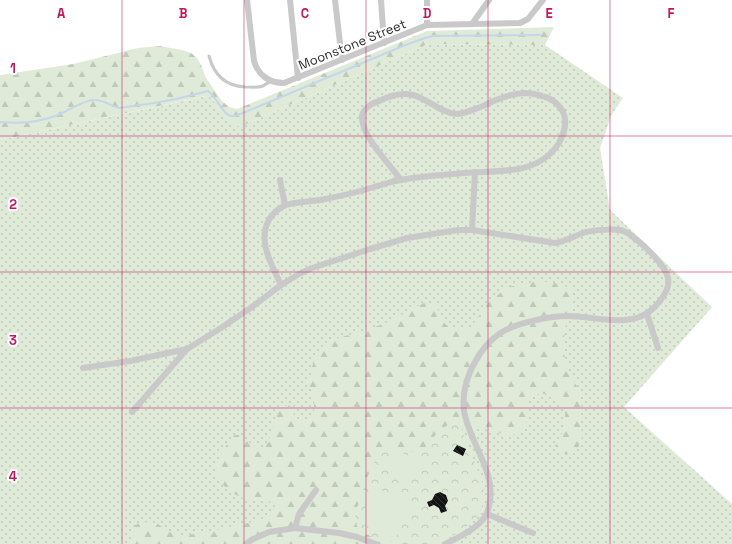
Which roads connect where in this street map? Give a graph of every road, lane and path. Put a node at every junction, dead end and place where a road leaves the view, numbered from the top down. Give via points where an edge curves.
1 (247, 0) edge
2 (290, 0) edge
3 (335, 0) edge
4 (380, 0) edge
5 (427, 0) edge
6 (433, 0) edge
7 (489, 0) edge
8 (543, 0) edge
9 (428, 8) junction
10 (472, 24) junction
11 (427, 25) junction
12 (384, 43) junction
13 (209, 56) dead end
14 (342, 60) junction
15 (298, 78) junction
16 (272, 81) junction
17 (476, 172) junction
18 (280, 180) dead end
19 (401, 180) junction
20 (285, 205) junction
21 (472, 230) junction
22 (281, 285) junction
23 (647, 314) junction
24 (658, 348) dead end
25 (186, 349) junction
26 (82, 368) dead end
27 (132, 412) dead end
28 (316, 490) dead end
29 (487, 514) junction
30 (295, 528) junction
31 (533, 533) dead end
32 (246, 544) edge
33 (376, 544) edge
34 (445, 544) edge

1 - 16 street via 256,68
2 - 15 street
3 - 14 street
4 - 12 street
5 - 9 street
6 - 9 street
7 - 10 street
8 - 10 street, Moonstone Street via 528,19 520,22
9 - 11 street
10 - 11 street, Moonstone Street
11 - 12 street, Moonstone Street
12 - 14 street, Moonstone Street
13 - 16 lane via 220,78 232,85 253,88
14 - 15 street, Moonstone Street
15 - 16 street, Moonstone Street via 284,83
17 - 19 street
17 - 19 street via 521,169 548,156 562,138 565,128 565,117 559,106 544,96 524,93 455,114 414,95 403,94 376,102 366,108 362,116 364,128 370,140
17 - 21 street
18 - 20 street
19 - 20 street via 324,199
20 - 22 street via 270,218 264,238 266,253
21 - 22 street via 407,238 312,268
21 - 23 street via 555,242 587,232 620,230 629,234 659,262 669,279 663,297
22 - 25 street via 221,328
23 - 24 street
23 - 29 street via 628,320 567,316 544,318 511,328 500,334 483,350 473,366 466,385 464,410 489,481 491,491
25 - 26 street
25 - 27 street
28 - 30 street via 299,514
29 - 31 street
29 - 34 street via 470,530
30 - 32 street via 269,532
30 - 33 street via 339,533

